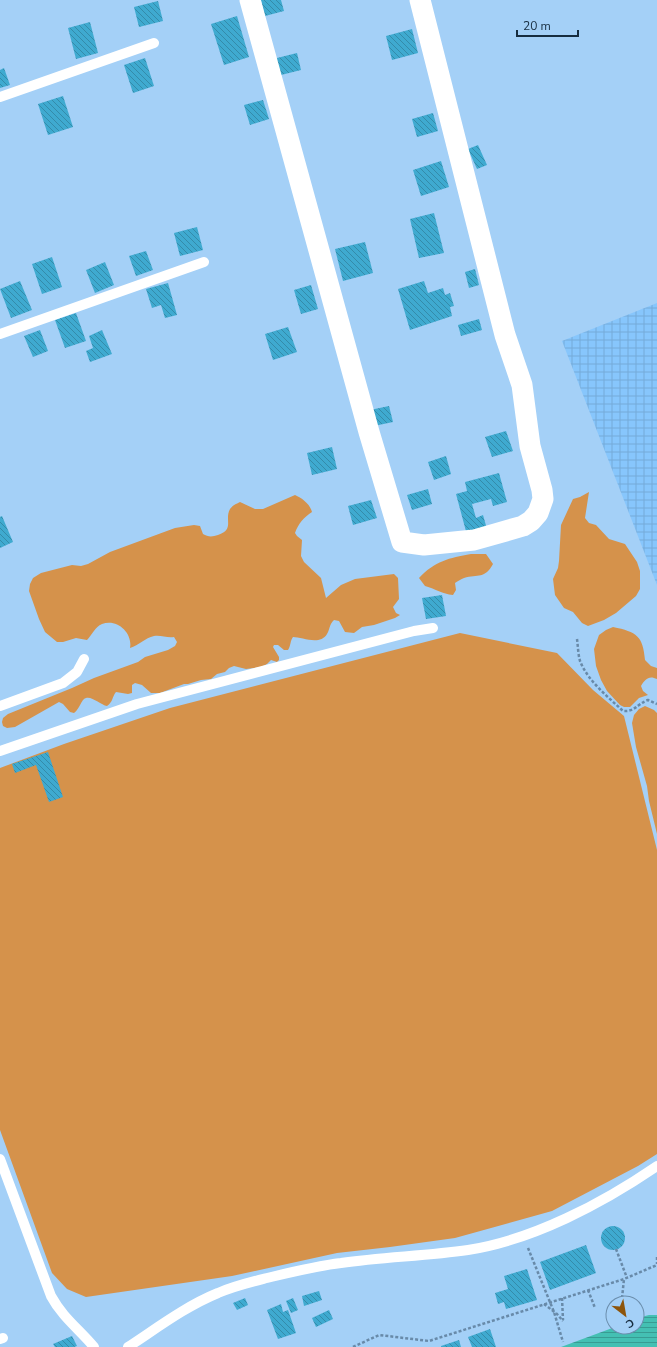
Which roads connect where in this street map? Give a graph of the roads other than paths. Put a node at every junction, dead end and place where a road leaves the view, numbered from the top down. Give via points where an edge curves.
1 (250, 0) edge
2 (420, 0) edge
3 (154, 43) dead end
4 (0, 97) edge
5 (204, 262) dead end
6 (0, 334) edge
7 (433, 628) dead end
8 (84, 659) dead end
9 (0, 706) edge
10 (0, 751) edge
11 (0, 1159) edge
12 (657, 1166) edge
13 (94, 1347) edge
14 (128, 1347) edge

1 - 2 street via 369,432 402,542 424,545 474,540 523,526 538,513 543,499 530,446 522,385 505,335
3 - 4 lane
5 - 6 lane
7 - 10 lane via 137,704
8 - 9 lane via 76,672 63,683
11 - 13 lane via 51,1296 58,1309
12 - 14 lane via 600,1202 523,1235 469,1250 340,1263 299,1270 219,1292 196,1303

